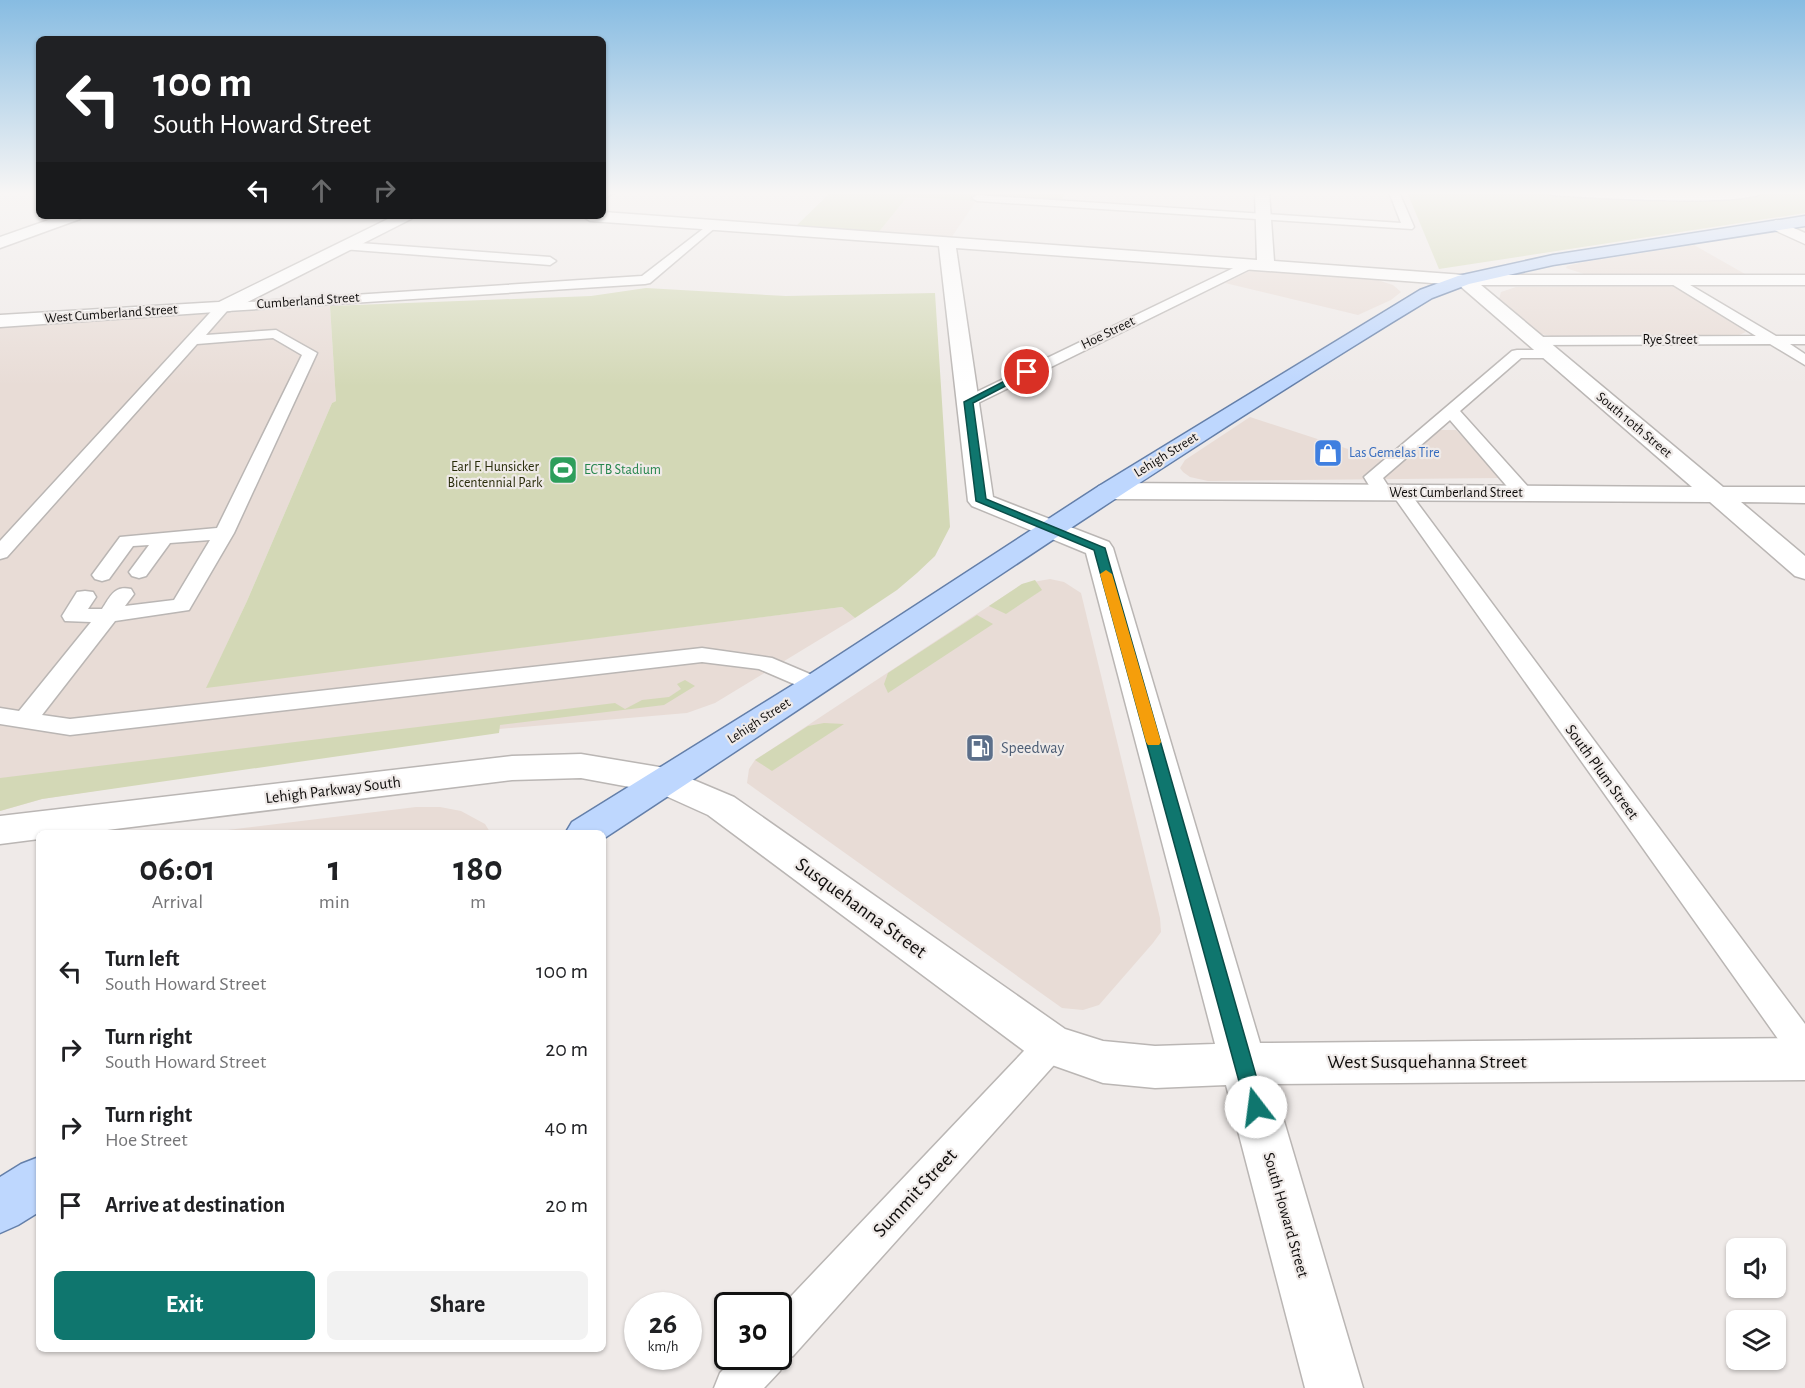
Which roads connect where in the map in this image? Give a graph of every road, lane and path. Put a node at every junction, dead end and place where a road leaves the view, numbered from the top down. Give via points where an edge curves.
1 (324, 257) edge
2 (493, 257) edge
3 (673, 257) edge
4 (949, 257) edge
5 (1140, 257) edge
6 (1265, 257) edge
7 (1574, 257) edge
8 (550, 261) dead end
9 (1248, 265) junction
10 (1266, 266) junction
11 (1464, 280) junction
12 (1675, 280) junction
13 (1805, 280) edge
14 (223, 307) junction
15 (0, 321) edge
16 (192, 340) junction
17 (1773, 340) junction
18 (1805, 340) edge
19 (1543, 347) junction
20 (1805, 360) edge
21 (968, 402) junction
22 (1450, 410) junction
23 (1108, 491) junction
24 (1392, 493) junction
25 (1524, 494) junction
26 (1717, 495) junction
27 (1805, 495) edge
28 (1050, 528) junction
29 (224, 533) junction
30 (165, 537) junction
31 (0, 553) edge
32 (1805, 570) edge
33 (139, 572) dead end
34 (102, 575) dead end
35 (123, 594) dead end
36 (86, 597) dead end
37 (108, 615) junction
38 (816, 685) junction
39 (0, 716) edge
40 (26, 720) junction
41 (665, 781) junction
42 (0, 830) edge
43 (588, 830) edge
44 (1051, 1045) junction
45 (1805, 1050) edge
46 (1805, 1059) edge
47 (1244, 1064) junction
48 (36, 1184) edge
49 (0, 1207) edge
50 (792, 1326) edge
51 (752, 1370) edge
52 (735, 1388) edge
53 (1334, 1388) edge

1 - 14 street
2 - 8 lane
3 - 14 lane, Cumberland Street via 645,280
4 - 21 street, South Howard Street
5 - 9 street
6 - 10 street
7 - 11 main road, Lehigh Street
9 - 10 street
9 - 21 lane, Hoe Street
10 - 11 street
11 - 12 street
11 - 19 street, South 10th Street
11 - 23 main road, Lehigh Street via 1425,294
12 - 13 street
12 - 17 lane
14 - 15 street, West Cumberland Street
14 - 16 lane
16 - 29 lane via 276,334 310,353
16 - 31 lane
17 - 18 lane, Rye Street
17 - 19 lane, Rye Street
17 - 20 lane
19 - 22 lane, Rye Street via 1517,354
19 - 26 street, South 10th Street
21 - 28 street, South Howard Street via 981,501
22 - 24 lane, Rye Street via 1373,477
22 - 25 lane
23 - 24 street, West Cumberland Street
23 - 28 main road, Lehigh Street
24 - 25 street, West Cumberland Street
24 - 45 lane, South Plum Street
25 - 26 street, West Cumberland Street
26 - 27 street, West Cumberland Street
26 - 32 street, South 10th Street
28 - 38 main road, Lehigh Street
28 - 47 street, South Howard Street via 1099,548
29 - 30 lane
29 - 37 lane via 181,606
30 - 33 lane
30 - 34 lane via 127,541
35 - 37 lane
36 - 37 lane via 73,616
37 - 40 lane
38 - 40 lane via 764,663 702,655 70,727
38 - 41 main road, Lehigh Street
39 - 40 lane
41 - 42 street, Lehigh Parkway South via 580,766 512,768
41 - 43 main road, Lehigh Street
41 - 44 street, Susquehanna Street via 721,806
44 - 47 street, West Susquehanna Street via 1103,1062 1155,1067
44 - 50 lane, Summit Street
46 - 47 street, West Susquehanna Street
47 - 53 street, South Howard Street
48 - 49 main road
51 - 52 lane

